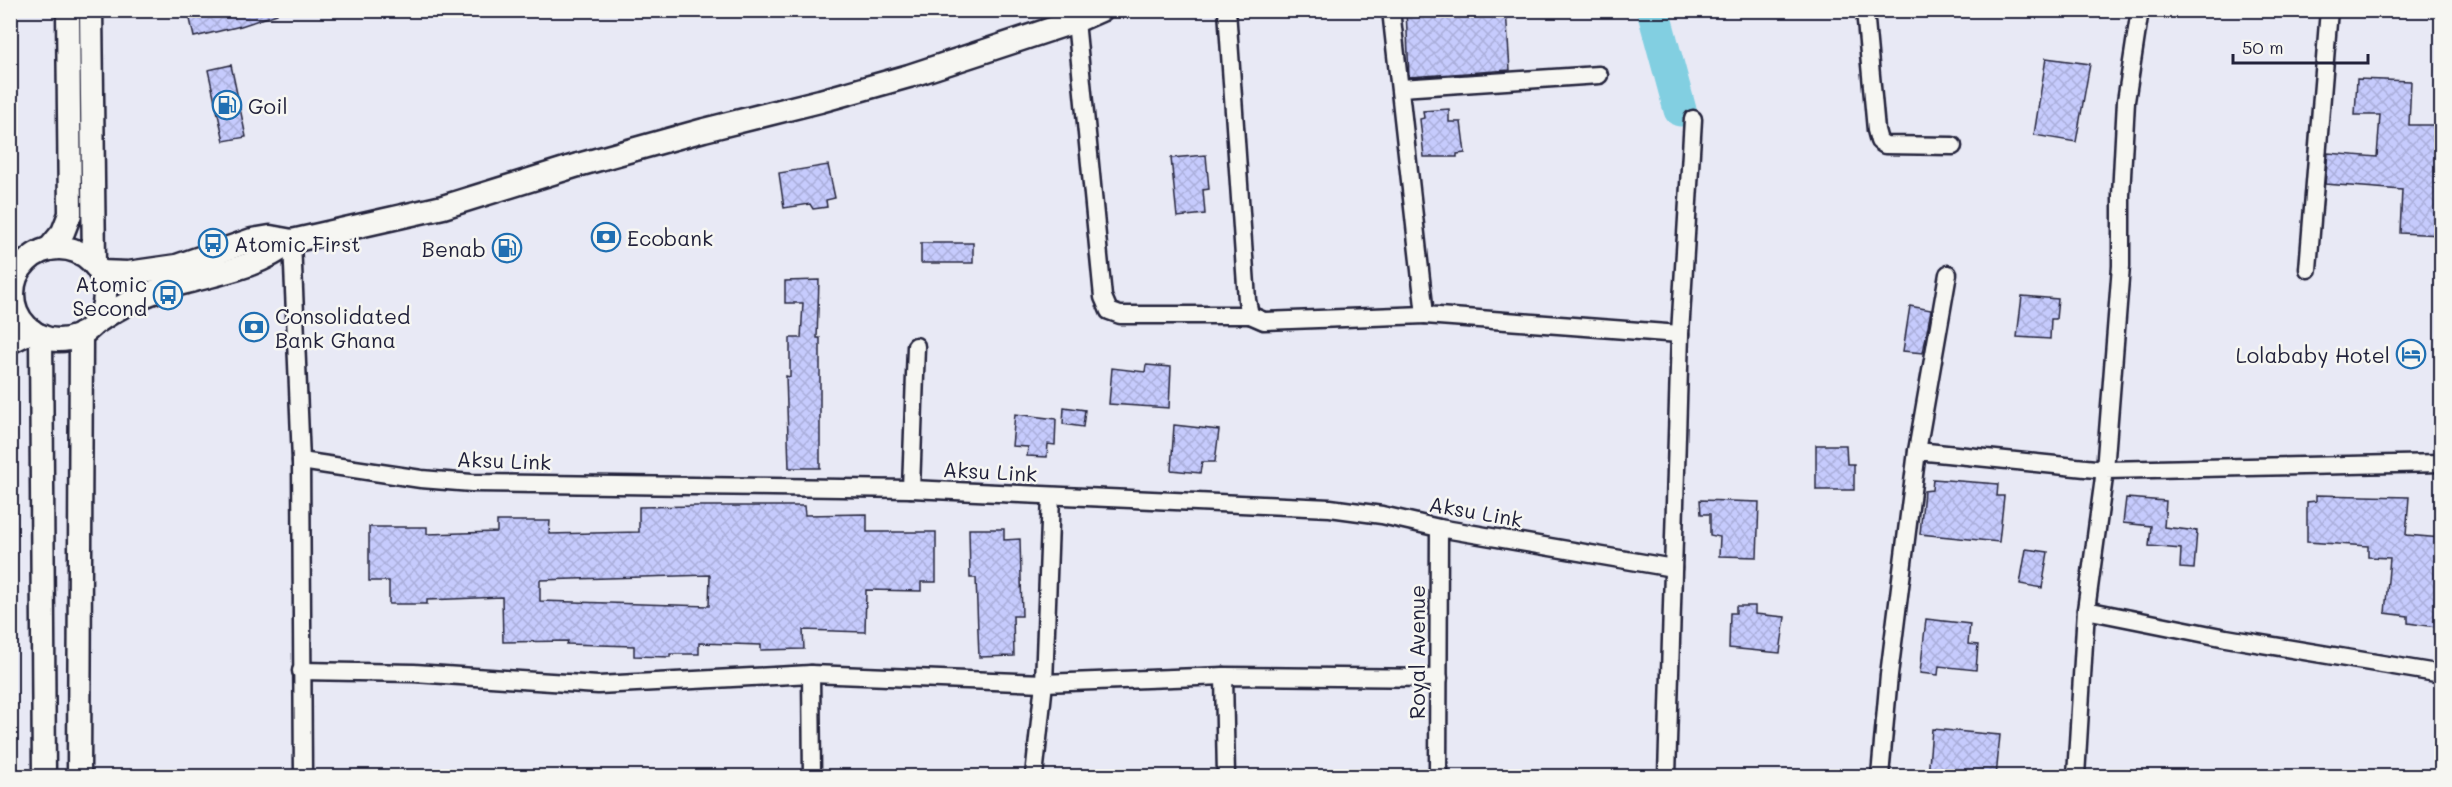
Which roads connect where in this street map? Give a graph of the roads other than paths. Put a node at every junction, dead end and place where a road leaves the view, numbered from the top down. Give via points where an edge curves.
1 (68, 10) edge
2 (91, 10) edge
3 (1101, 10) edge
4 (1227, 10) edge
5 (1391, 10) edge
6 (1865, 10) edge
7 (2140, 10) edge
8 (2329, 10) edge
9 (1076, 21) junction
10 (1599, 75) dead end
11 (1401, 88) junction
12 (1693, 119) dead end
13 (1953, 146) dead end
14 (292, 241) junction
15 (49, 249) junction
16 (97, 268) junction
17 (2308, 269) dead end
18 (15, 272) edge
19 (1948, 274) dead end
20 (1251, 315) junction
21 (1425, 315) junction
22 (87, 329) junction
23 (37, 333) junction
24 (1680, 333) junction
25 (10, 342) edge
26 (916, 346) dead end
27 (1917, 451) junction
28 (301, 461) junction
29 (2442, 463) edge
30 (2105, 470) junction
31 (911, 489) junction
32 (1051, 496) junction
33 (1439, 528) junction
34 (1673, 568) junction
35 (2086, 610) junction
36 (301, 671) junction
37 (811, 674) junction
38 (2442, 674) edge
39 (1224, 676) junction
40 (1439, 678) junction
41 (1044, 683) junction
42 (44, 777) edge
43 (79, 777) edge
44 (303, 777) edge
45 (812, 777) edge
46 (1034, 777) edge
47 (1226, 777) edge
48 (1438, 777) edge
49 (1667, 777) edge
50 (1880, 777) edge
51 (2076, 777) edge

1 - 15 main road via 70,214 63,232
2 - 16 main road
3 - 9 main road
4 - 20 street
5 - 11 street
6 - 13 street via 1879,141 1885,145
7 - 30 street via 2126,101 2121,266
8 - 17 street
9 - 14 main road via 909,76 597,159 443,207
9 - 20 street via 1102,297 1109,310 1120,315
10 - 11 street
11 - 21 street
12 - 24 street
14 - 16 main road via 270,237 252,240 177,266 128,273
14 - 22 main road via 257,263 132,300
14 - 28 street
15 - 16 main road via 74,250
15 - 18 main road via 37,253
16 - 22 main road via 105,296 102,309
18 - 23 main road via 14,303 23,322
19 - 27 street
20 - 21 street via 1264,321
21 - 24 street
22 - 23 main road via 63,339
22 - 43 main road
23 - 25 main road
23 - 42 main road
24 - 34 street
26 - 31 street
27 - 30 street
27 - 50 street via 1888,675
28 - 31 street, Aksu Link via 472,483
28 - 36 street
29 - 30 street
30 - 35 street
31 - 32 street, Aksu Link
32 - 33 street, Aksu Link via 1330,508
32 - 41 street
33 - 34 street, Aksu Link
33 - 40 street, Royal Avenue
34 - 49 street
35 - 38 street
35 - 51 street
36 - 37 street via 414,673 598,685
36 - 44 street
37 - 41 street
37 - 45 street
39 - 40 street
39 - 41 street
39 - 47 street
40 - 48 street, Royal Avenue
41 - 46 street

